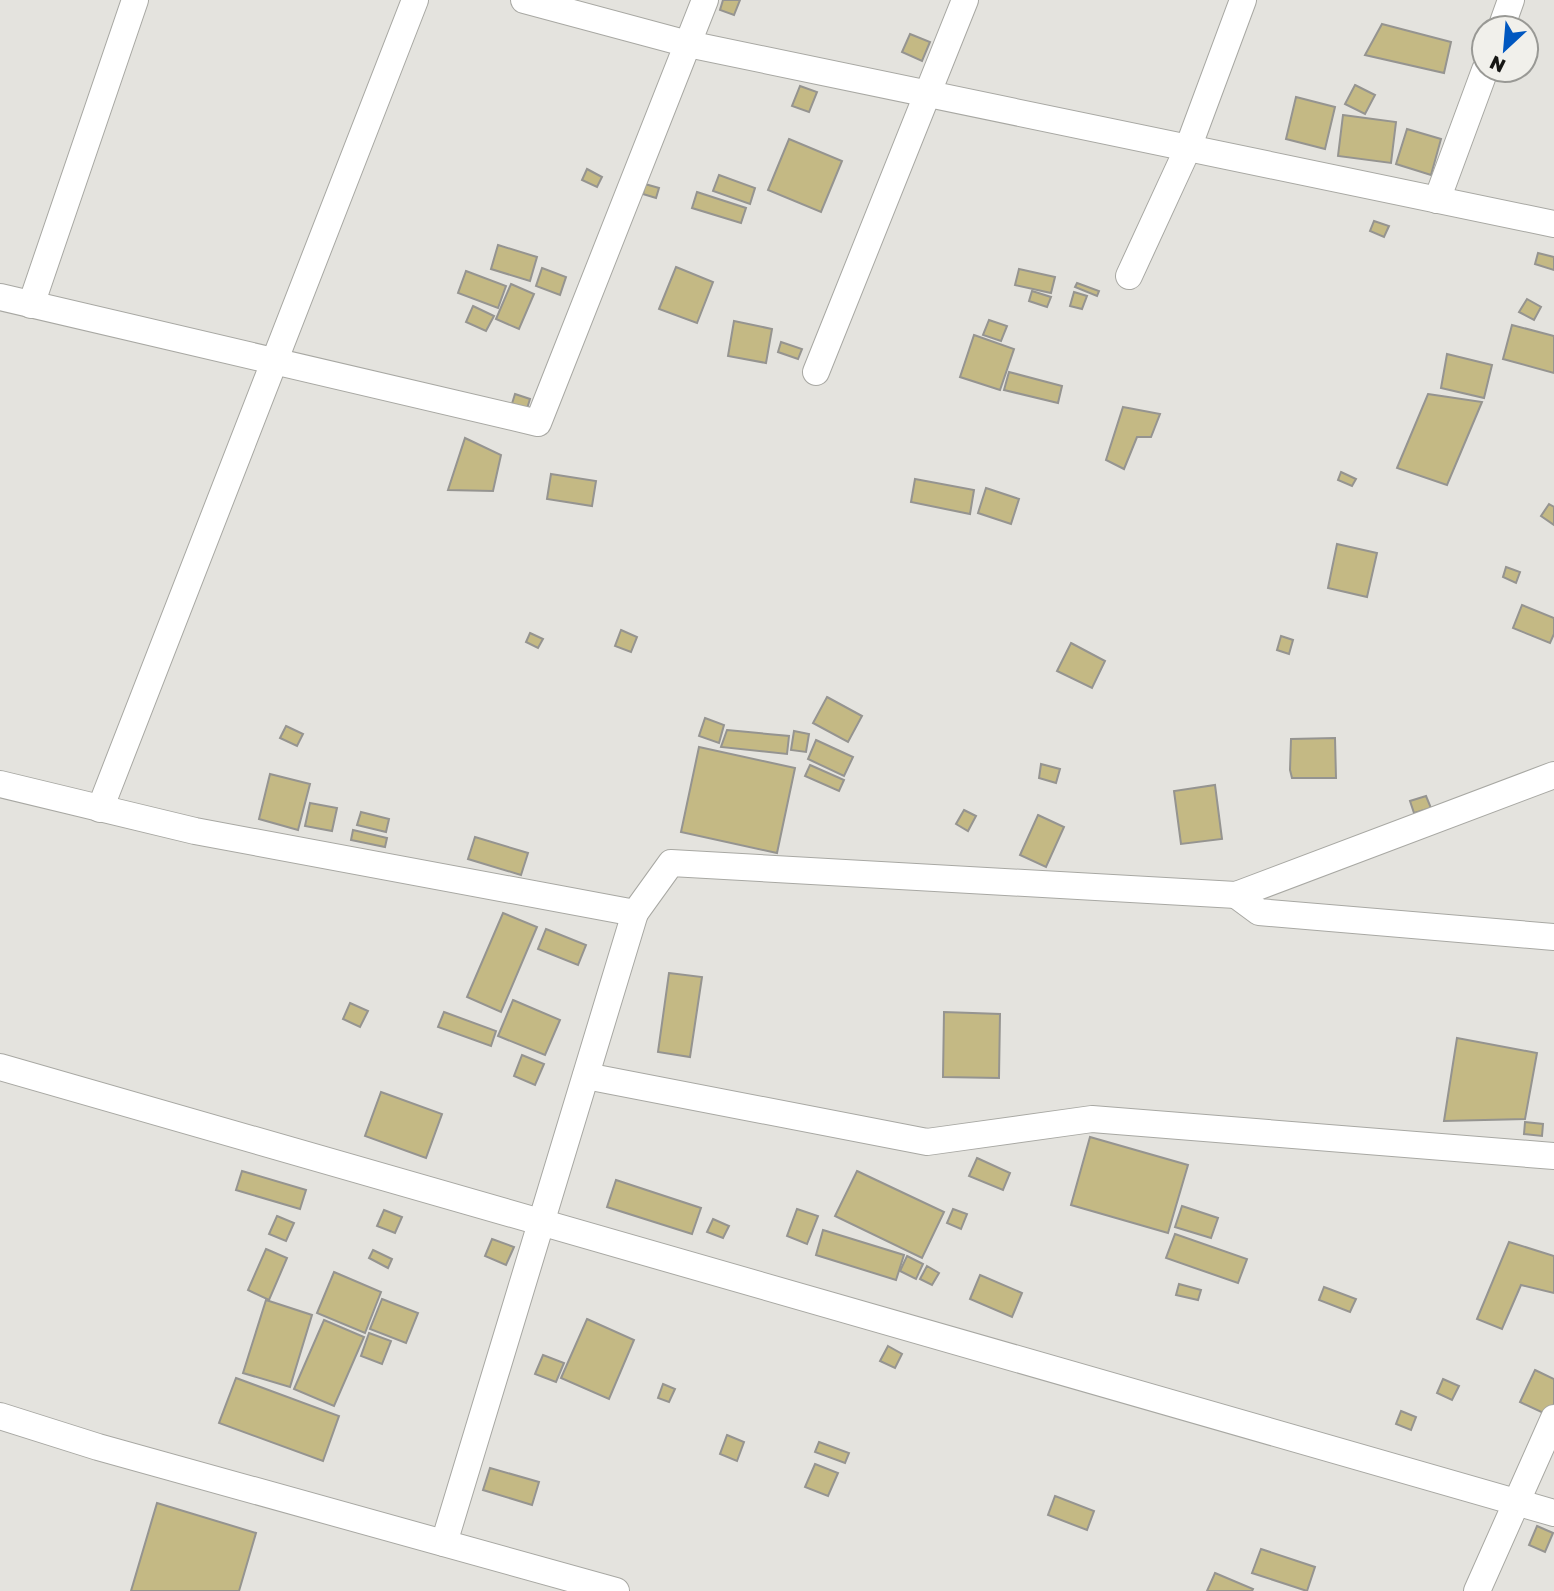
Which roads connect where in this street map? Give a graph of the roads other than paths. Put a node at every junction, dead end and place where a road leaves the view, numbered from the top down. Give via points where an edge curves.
1 (135, 0) edge
2 (415, 0) edge
3 (524, 0) edge
4 (705, 0) edge
5 (965, 0) edge
6 (1243, 0) edge
7 (688, 44) junction
8 (1480, 84) edge
9 (928, 94) junction
10 (1188, 148) junction
11 (1437, 200) junction
12 (1554, 224) edge
13 (1129, 276) dead end
14 (0, 297) edge
15 (31, 305) junction
16 (274, 362) junction
17 (816, 372) dead end
18 (1547, 781) edge
19 (0, 784) edge
20 (100, 809) junction
21 (1236, 895) junction
22 (635, 913) junction
23 (1554, 937) edge
24 (0, 1067) edge
25 (586, 1076) junction
26 (1554, 1156) edge
27 (541, 1223) junction
28 (0, 1416) edge
29 (1554, 1418) edge
30 (1516, 1504) junction
31 (1554, 1513) edge
32 (444, 1543) junction
33 (616, 1591) edge
34 (1477, 1591) edge

1 - 15 street
2 - 16 street
3 - 7 street
4 - 7 street
5 - 9 street
6 - 10 street
7 - 9 street
7 - 16 street via 538,423
8 - 11 street
9 - 10 street
9 - 17 street
10 - 11 street
10 - 13 street
11 - 12 street
14 - 15 street
15 - 16 street
16 - 20 street
18 - 21 street
19 - 20 street
20 - 22 street
21 - 22 street via 671,863
21 - 23 street via 1259,912
22 - 25 street
24 - 27 street
25 - 26 street via 927,1142 1092,1119
25 - 27 street
27 - 30 street
27 - 32 street
28 - 32 street
29 - 30 street
30 - 31 street
30 - 34 street
32 - 33 street

